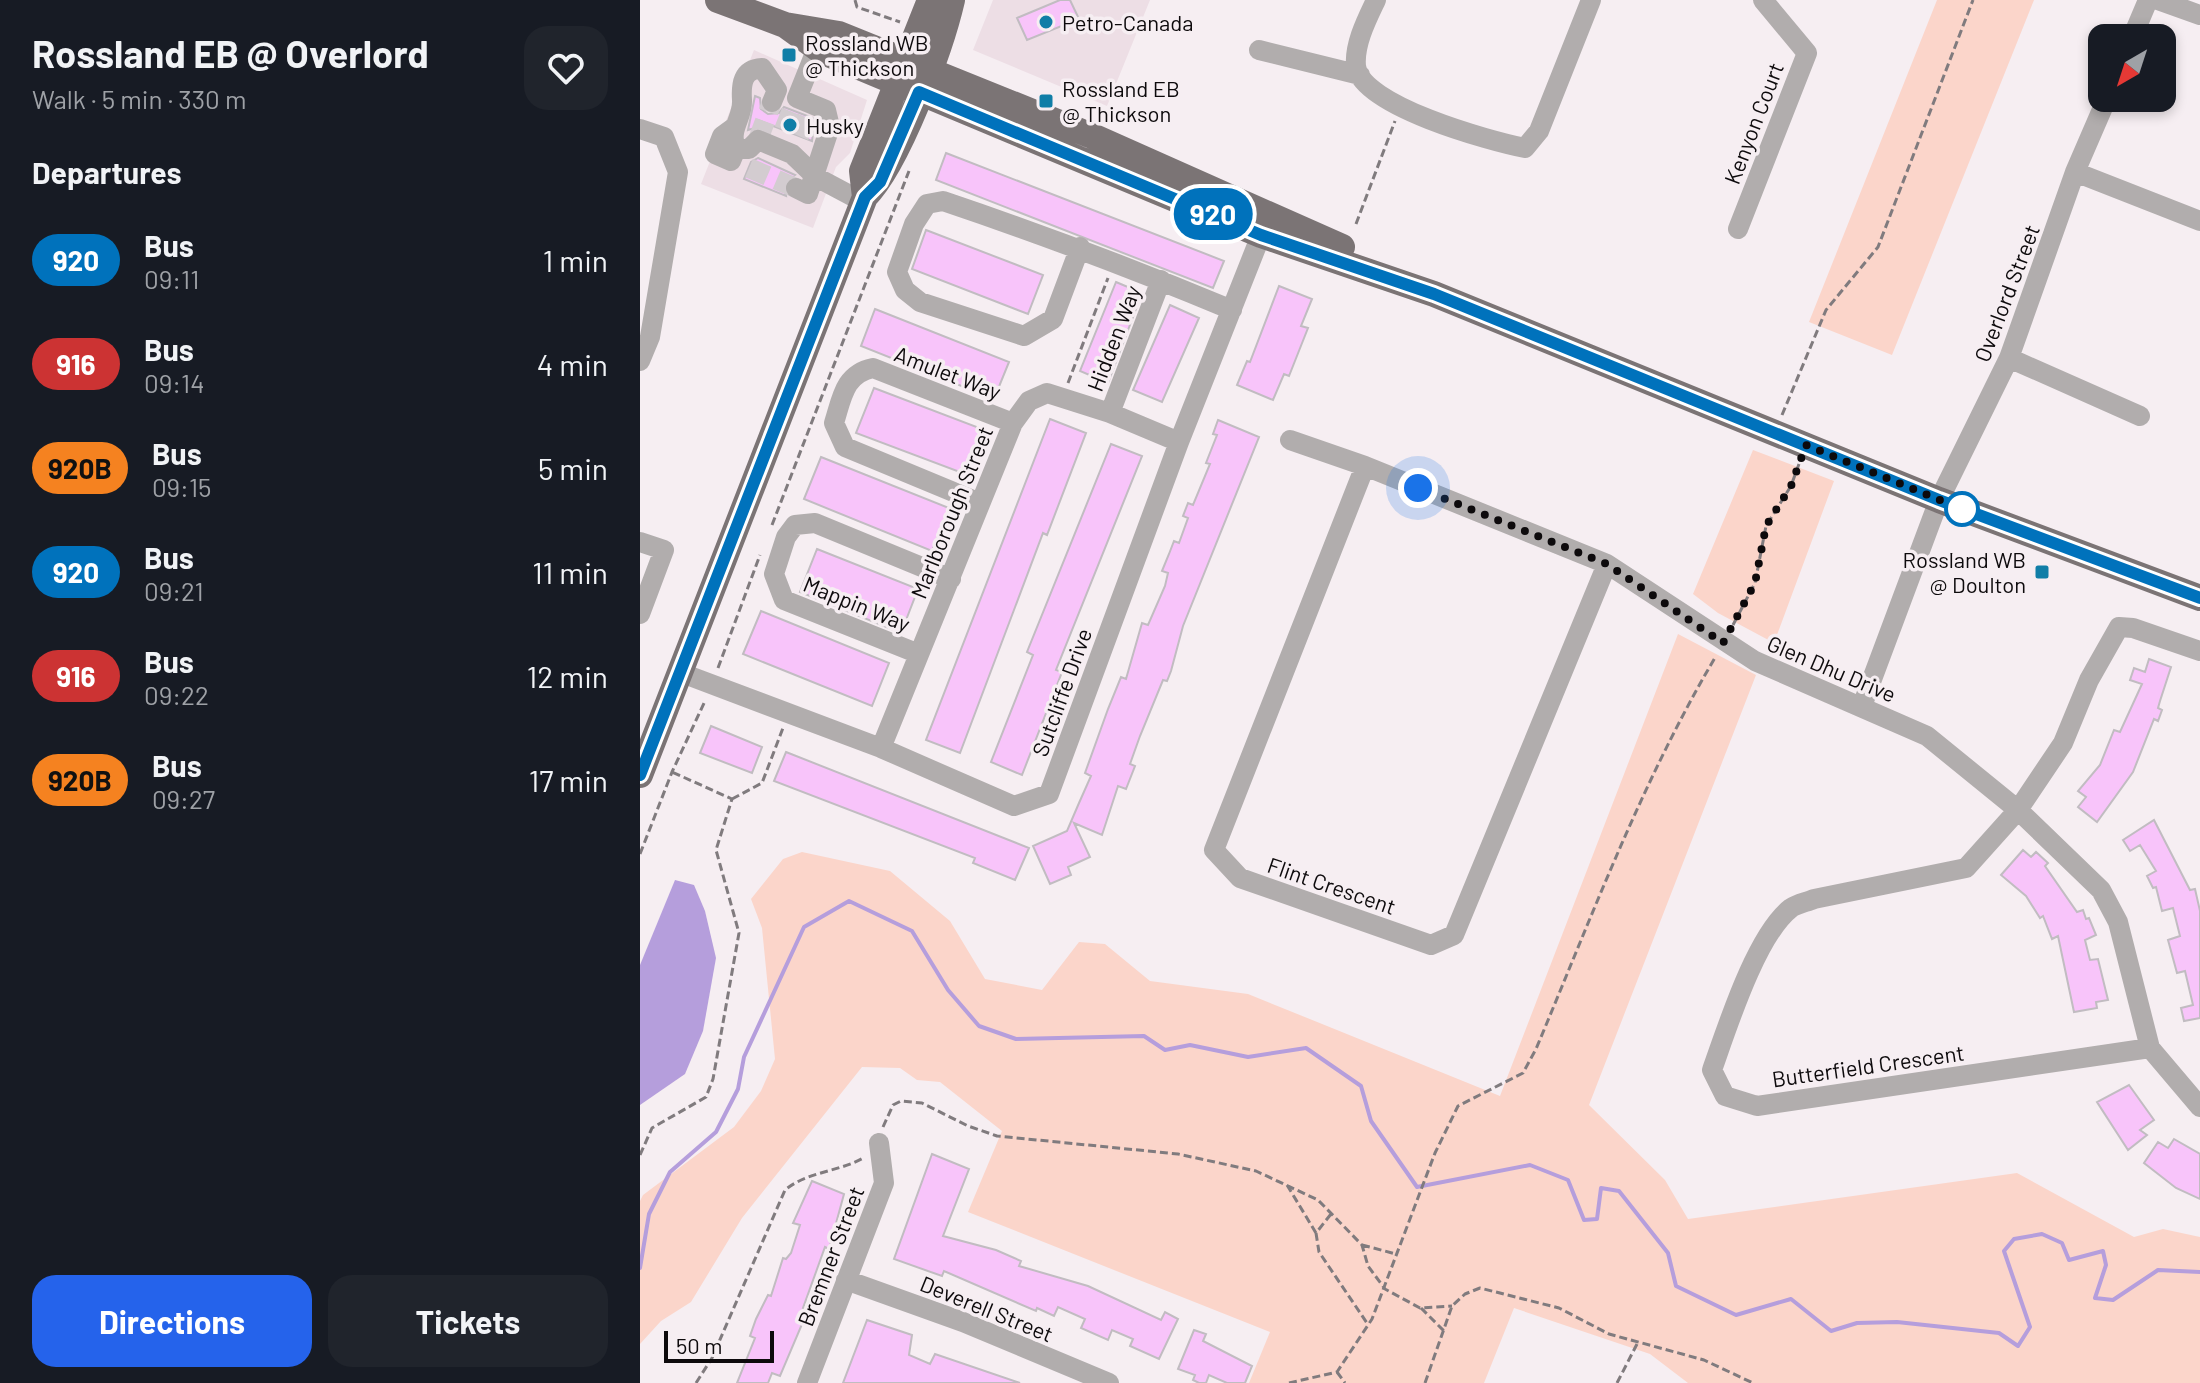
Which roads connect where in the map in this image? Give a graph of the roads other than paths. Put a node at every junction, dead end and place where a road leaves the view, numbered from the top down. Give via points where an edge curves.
1 (718, 0) edge
2 (930, 0) edge
3 (952, 0) edge
4 (1376, 0) edge
5 (1591, 0) edge
6 (1763, 0) edge
7 (2148, 0) edge
8 (2158, 0) edge
9 (2200, 15) edge
10 (2138, 24) edge
11 (785, 25) junction
12 (817, 48) junction
13 (1259, 50) dead end
14 (1360, 75) junction
15 (912, 76) junction
16 (802, 107) junction
17 (2101, 112) edge
18 (640, 129) edge
19 (2075, 172) junction
20 (816, 177) junction
21 (796, 188) dead end
22 (864, 200) junction
23 (2200, 221) edge
24 (1738, 229) dead end
25 (1261, 235) junction
26 (1080, 247) junction
27 (1161, 280) junction
28 (1434, 294) junction
29 (1232, 310) junction
30 (2009, 358) junction
31 (640, 361) edge
32 (1110, 413) junction
33 (2140, 416) dead end
34 (1013, 423) junction
35 (1290, 440) dead end
36 (1179, 442) junction
37 (1365, 466) junction
38 (1939, 500) junction
39 (980, 503) junction
40 (640, 542) edge
41 (1607, 564) junction
42 (951, 579) junction
43 (2200, 598) edge
44 (640, 614) edge
45 (2200, 651) edge
46 (919, 654) junction
47 (679, 672) junction
48 (1862, 706) junction
49 (881, 748) junction
50 (640, 775) edge
51 (2018, 810) junction
52 (2150, 1048) junction
53 (2200, 1107) edge
54 (879, 1143) road end
55 (846, 1280) junction
56 (807, 1383) edge
57 (1109, 1383) edge

1 - 11 main road
2 - 15 main road
3 - 15 main road
4 - 14 street via 1362,32 1356,66
5 - 14 street via 1539,131 1525,148 1400,106 1367,87
6 - 24 street, Kenyon Court via 1807,53
7 - 10 street
8 - 9 street
11 - 12 main road
11 - 15 main road via 839,34
12 - 15 main road
12 - 16 street
13 - 14 street
15 - 22 main road via 862,171
15 - 25 main road
15 - 28 main road via 1270,213
16 - 20 street via 826,110 830,121
16 - 20 street via 775,96 768,71 756,68 741,83 742,101 733,128 739,160 758,140 788,142
17 - 19 street, Overlord Street
18 - 31 street via 664,137 678,172 650,337
19 - 23 street
19 - 30 street, Overlord Street
20 - 21 street via 808,194
20 - 22 street
22 - 47 main road
25 - 28 main road
25 - 29 street, Sutcliffe Drive
26 - 26 street via 943,201 927,204 914,224 897,272 905,290 920,302 1024,336 1053,319
26 - 27 street
27 - 29 street
27 - 32 street, Hidden Way
28 - 38 main road
29 - 36 street, Sutcliffe Drive
30 - 33 street
30 - 38 street, Overlord Street
32 - 34 street, Marlborough Street via 1047,393 1029,401
32 - 36 street, Marlborough Street
34 - 39 street, Marlborough Street
34 - 39 street, Amulet Way via 873,368 857,371 846,384 834,423 845,447
35 - 37 street, Glen Dhu Drive
36 - 49 street, Sutcliffe Drive via 1049,794 1014,806
37 - 41 street, Glen Dhu Drive
37 - 41 street, Flint Crescent via 1214,850 1240,878 1431,945 1454,935
38 - 43 main road
38 - 48 street, Overlord Street
39 - 42 street, Marlborough Street
40 - 44 street via 664,550
41 - 48 street, Glen Dhu Drive via 1755,661
42 - 46 street, Marlborough Street
42 - 46 street, Mappin Way via 815,523 795,525 786,537 774,574 784,600
45 - 51 street, Butterfield Crescent via 2119,627 2094,668 2063,743
46 - 49 street, Marlborough Street
47 - 49 street, Sutcliffe Drive
47 - 50 main road
48 - 51 street, Glen Dhu Drive via 1927,736
51 - 52 street, Glen Dhu Drive via 2101,890 2118,922
51 - 52 street, Butterfield Crescent via 1966,868 1792,908 1764,946 1712,1070 1725,1096 1757,1106
52 - 53 street, Glen Dhu Drive
54 - 55 street, Bremner Street via 884,1183
55 - 56 street, Bremner Street
55 - 57 street, Deverell Street

